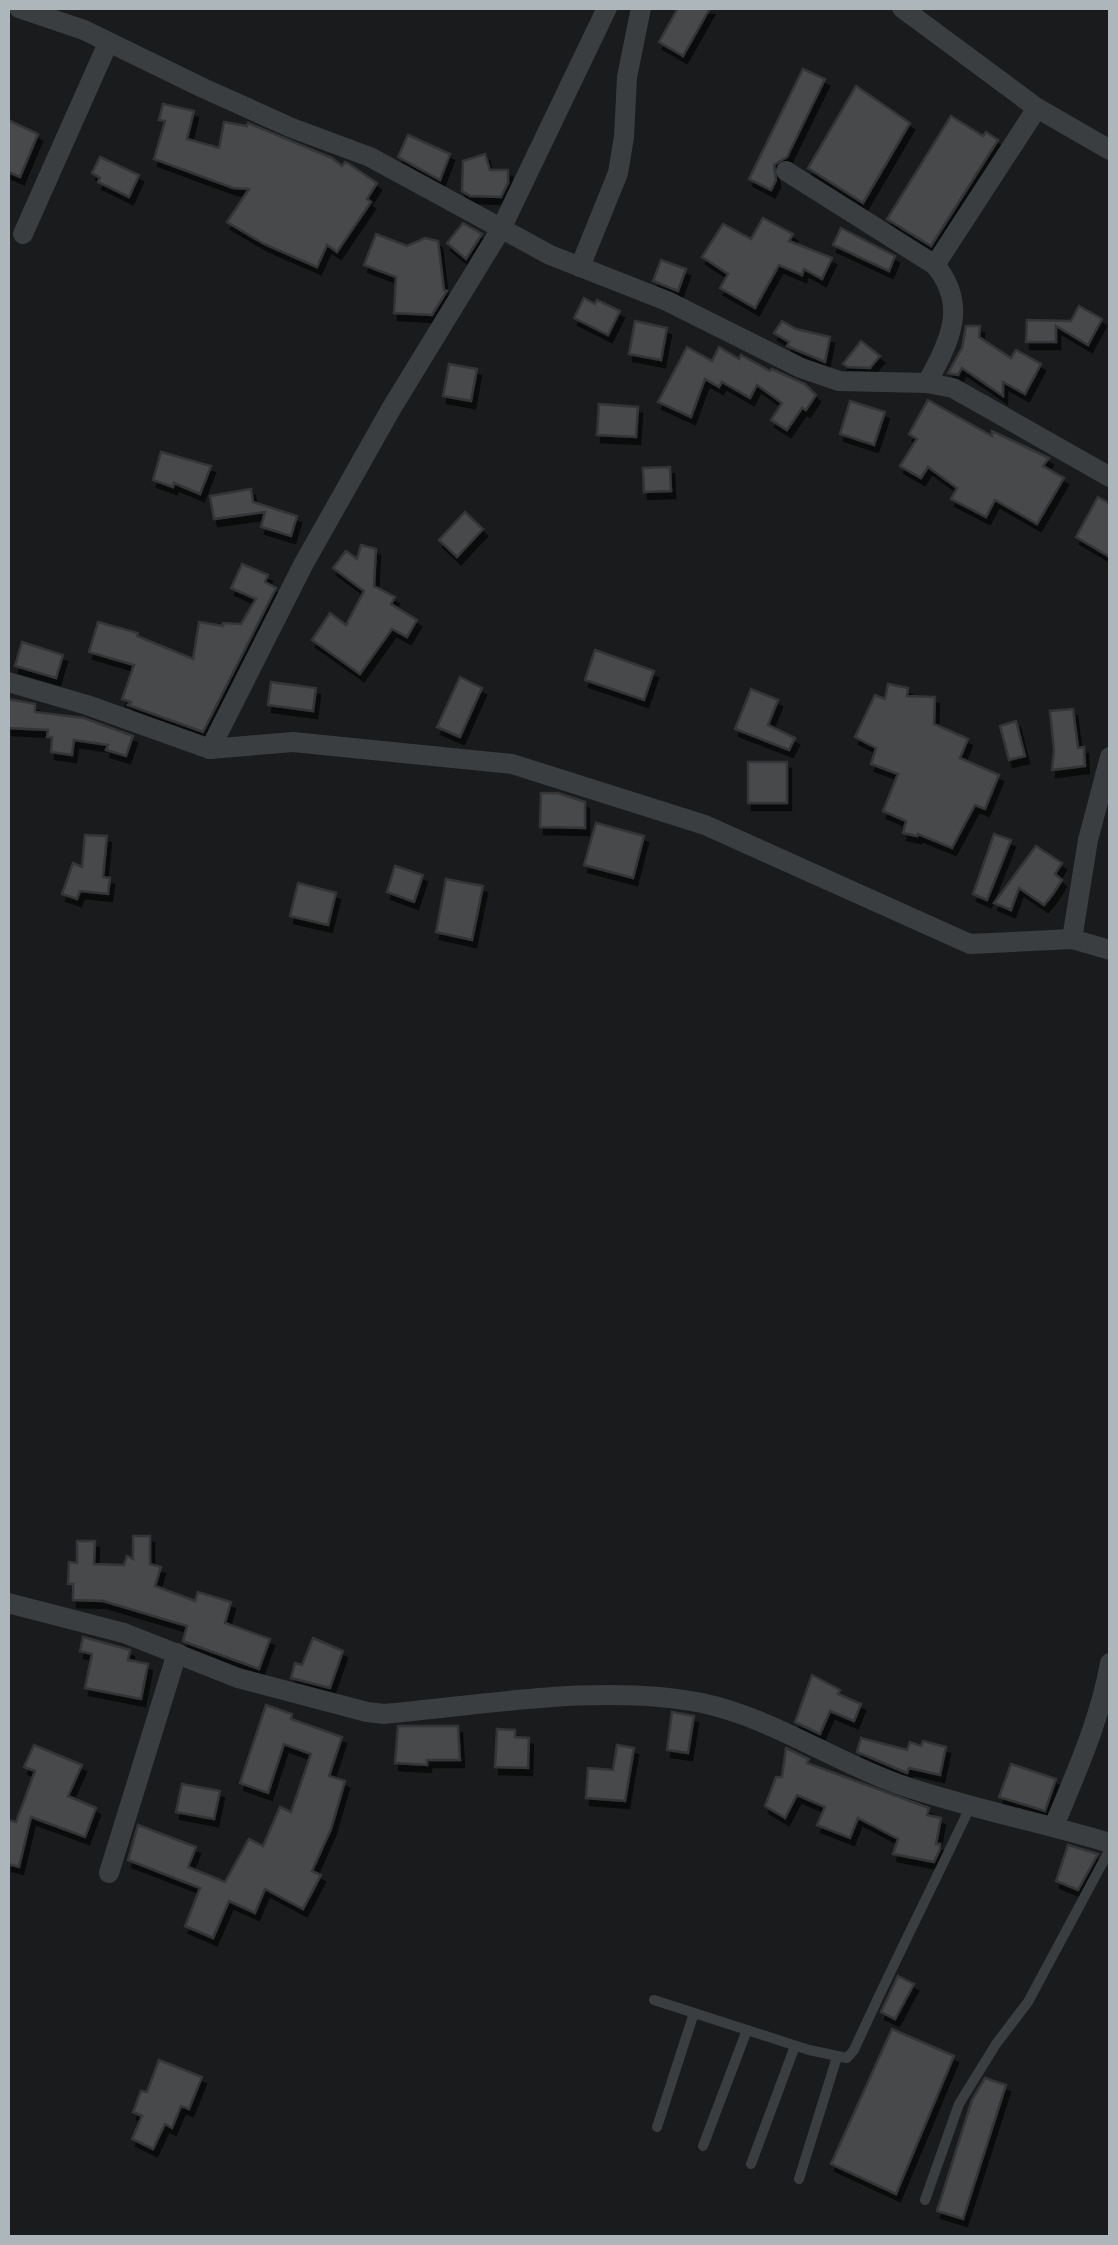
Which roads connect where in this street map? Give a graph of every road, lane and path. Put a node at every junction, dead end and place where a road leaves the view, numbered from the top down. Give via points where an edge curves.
1 (19, 8) edge
2 (607, 8) edge
3 (641, 8) edge
4 (902, 8) edge
5 (108, 42) junction
6 (1037, 108) junction
7 (1110, 150) edge
8 (786, 171) dead end
9 (501, 230) junction
10 (24, 234) dead end
11 (935, 265) junction
12 (580, 267) junction
13 (927, 382) junction
14 (1110, 477) edge
15 (8, 682) edge
16 (210, 749) junction
17 (1110, 756) edge
18 (1072, 939) junction
19 (1110, 950) edge
20 (8, 1602) edge
21 (176, 1653) junction
22 (1110, 1664) edge
23 (970, 1806) junction
24 (1054, 1826) junction
25 (1110, 1846) edge
26 (109, 1873) dead end
27 (654, 2000) dead end
28 (694, 2012) junction
29 (746, 2030) junction
30 (795, 2046) junction
31 (837, 2057) junction
32 (657, 2127) dead end
33 (703, 2146) dead end
34 (751, 2164) dead end
35 (799, 2179) dead end
36 (925, 2200) dead end

1 - 5 street
2 - 9 street
3 - 12 street via 618,173
4 - 6 street
5 - 9 street via 256,112 370,156
5 - 10 street
6 - 7 street
6 - 11 street
8 - 11 street
9 - 12 street
9 - 16 street via 303,565
11 - 13 street via 949,282 952,312 948,344
12 - 13 street via 820,375 849,382
13 - 14 street via 973,396
15 - 16 street
16 - 18 street via 293,742 512,764 705,824 970,944
17 - 18 street
18 - 19 street
20 - 21 street
21 - 23 street via 238,1678 384,1714 622,1693 702,1703
21 - 26 street
22 - 24 street via 1102,1710
23 - 24 street
23 - 31 lane via 851,2055
24 - 25 street
25 - 36 lane via 1028,2002 959,2104
27 - 28 lane
28 - 29 lane
28 - 32 lane
29 - 30 lane
29 - 33 lane
30 - 31 lane
30 - 34 lane
31 - 35 lane

